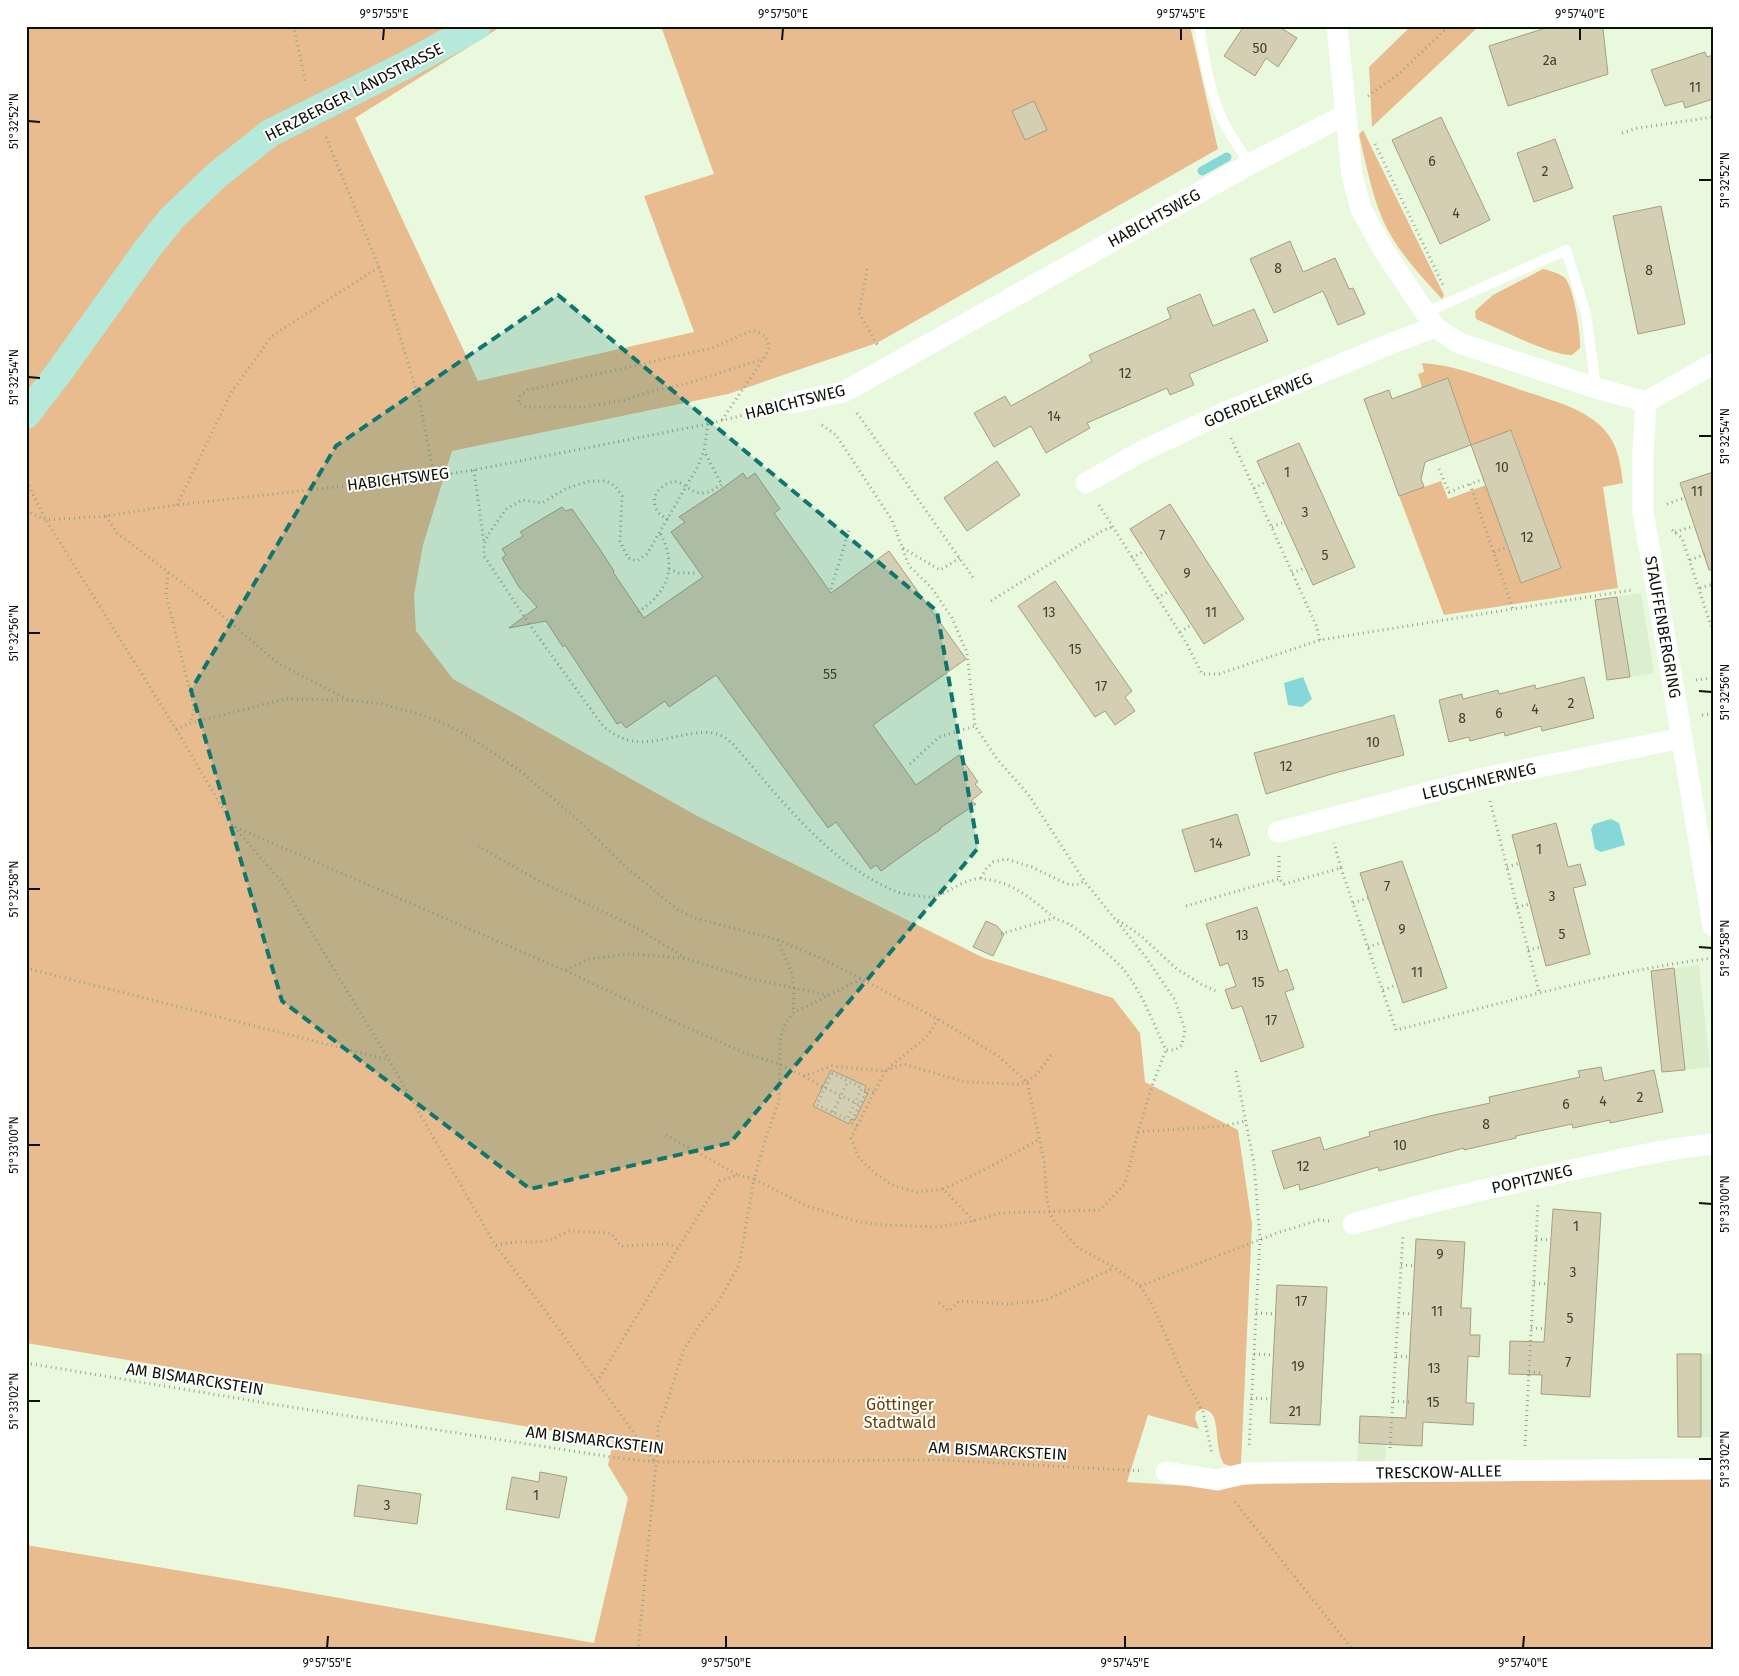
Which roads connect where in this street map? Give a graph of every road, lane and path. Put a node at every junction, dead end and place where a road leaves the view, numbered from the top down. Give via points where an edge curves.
1 (295, 26) edge
2 (477, 26) edge
3 (1199, 26) edge
4 (1336, 26) edge
5 (1449, 26) edge
6 (315, 109) junction
7 (1345, 116) junction
8 (1713, 117) edge
9 (1622, 134) dead end
10 (1371, 136) dead end
11 (1250, 164) junction
12 (379, 267) junction
13 (867, 269) dead end
14 (1451, 301) junction
15 (1430, 320) junction
16 (763, 359) junction
17 (1713, 364) edge
18 (889, 367) junction
19 (1596, 388) junction
20 (843, 392) junction
21 (1646, 402) junction
22 (791, 403) junction
23 (26, 415) edge
24 (722, 421) junction
25 (708, 424) junction
26 (1230, 436) dead end
27 (704, 450) junction
28 (1439, 469) dead end
29 (474, 470) junction
30 (26, 476) edge
31 (434, 476) junction
32 (1484, 479) dead end
33 (1266, 482) dead end
34 (1086, 483) dead end
35 (1470, 484) junction
36 (686, 485) junction
37 (1254, 488) junction
38 (176, 505) junction
39 (26, 512) edge
40 (106, 516) junction
41 (668, 519) junction
42 (46, 520) junction
43 (1284, 522) dead end
44 (1666, 526) dead end
45 (1694, 526) dead end
46 (1272, 527) junction
47 (848, 530) dead end
48 (660, 532) junction
49 (1675, 532) junction
50 (484, 545) junction
51 (1508, 547) dead end
52 (903, 548) junction
53 (1144, 550) dead end
54 (1494, 552) junction
55 (1709, 553) dead end
56 (960, 558) junction
57 (1132, 558) junction
58 (1690, 560) junction
59 (1305, 568) dead end
60 (670, 569) junction
61 (168, 572) junction
62 (697, 573) dead end
63 (1292, 573) junction
64 (975, 580) dead end
65 (1713, 584) edge
66 (1700, 588) junction
67 (831, 589) dead end
68 (1169, 590) dead end
69 (1624, 591) dead end
70 (1157, 598) junction
71 (991, 601) dead end
72 (1513, 609) junction
73 (638, 612) dead end
74 (1191, 625) dead end
75 (1180, 632) junction
76 (1713, 632) edge
77 (1320, 640) junction
78 (349, 700) junction
79 (191, 723) junction
80 (975, 726) junction
81 (176, 728) junction
82 (1682, 738) junction
83 (910, 764) dead end
84 (1484, 778) junction
85 (1326, 818) junction
86 (233, 826) junction
87 (1278, 832) dead end
88 (478, 846) dead end
89 (1520, 863) dead end
90 (1506, 867) junction
91 (1341, 868) junction
92 (981, 878) junction
93 (1085, 881) junction
94 (1368, 898) dead end
95 (1353, 903) junction
96 (1530, 904) dead end
97 (1186, 906) dead end
98 (1517, 907) junction
99 (1113, 916) junction
100 (1054, 918) junction
101 (1713, 926) edge
102 (1001, 934) dead end
103 (778, 940) junction
104 (1383, 942) dead end
105 (1368, 947) junction
106 (1541, 947) dead end
107 (1528, 950) junction
108 (684, 958) junction
109 (1713, 958) edge
110 (26, 968) edge
111 (566, 970) junction
112 (862, 979) junction
113 (1397, 985) dead end
114 (794, 988) junction
115 (1382, 990) junction
116 (1218, 992) dead end
117 (1539, 992) junction
118 (828, 995) junction
119 (793, 1013) junction
120 (938, 1019) junction
121 (1166, 1050) junction
122 (1051, 1055) dead end
123 (389, 1060) junction
124 (779, 1064) junction
125 (885, 1071) junction
126 (1236, 1071) dead end
127 (804, 1076) junction
128 (848, 1081) junction
129 (1027, 1082) junction
130 (825, 1088) junction
131 (874, 1092) junction
132 (841, 1096) junction
133 (855, 1103) junction
134 (860, 1105) junction
135 (833, 1112) junction
136 (1246, 1121) junction
137 (857, 1126) junction
138 (1138, 1132) junction
139 (666, 1135) dead end
140 (1040, 1139) junction
141 (1713, 1144) edge
142 (738, 1175) junction
143 (1540, 1177) junction
144 (754, 1179) junction
145 (943, 1189) junction
146 (1404, 1209) junction
147 (1050, 1213) junction
148 (1319, 1220) dead end
149 (974, 1221) junction
150 (1352, 1224) dead end
151 (1260, 1239) junction
152 (1536, 1239) junction
153 (1551, 1240) dead end
154 (495, 1245) junction
155 (678, 1248) junction
156 (1401, 1265) junction
157 (1414, 1266) dead end
158 (1114, 1267) junction
159 (1534, 1283) junction
160 (1548, 1284) dead end
161 (1140, 1286) junction
162 (939, 1303) dead end
163 (1256, 1313) junction
164 (1398, 1313) junction
165 (1275, 1314) dead end
166 (1412, 1314) dead end
167 (1531, 1328) junction
168 (1545, 1329) dead end
169 (1254, 1354) junction
170 (1273, 1355) dead end
171 (1396, 1356) junction
172 (1410, 1357) dead end
173 (26, 1364) edge
174 (1529, 1372) junction
175 (1542, 1373) dead end
176 (597, 1382) junction
177 (1251, 1398) junction
178 (1271, 1400) dead end
179 (1393, 1402) junction
180 (1410, 1402) dead end
181 (656, 1462) junction
182 (1713, 1469) edge
183 (1523, 1471) junction
184 (1166, 1472) joint
185 (1247, 1473) junction
186 (1389, 1473) junction
187 (1217, 1480) junction
188 (638, 1650) edge
189 (1353, 1650) edge

1 - 6 path via 306,85
2 - 6 street, HERZBERGER LANDSTRASSE
3 - 11 lane via 1206,71 1222,118
4 - 7 street
5 - 7 path via 1401,72
6 - 12 path
6 - 23 street, HERZBERGER LANDSTRASSE via 270,133 217,175 172,218
7 - 11 street, HABICHTSWEG
7 - 15 street via 1352,176 1361,209 1384,251
8 - 9 path via 1638,128
10 - 14 path
11 - 18 street, HABICHTSWEG
12 - 31 path via 420,403
12 - 38 path via 272,336 232,391
13 - 18 path via 859,313
14 - 15 lane, GOERDELERWEG
14 - 19 lane, GOERDELERWEG via 1566,250 1586,314
15 - 19 street via 1459,343
15 - 34 street, GOERDELERWEG via 1394,342 1142,450
16 - 16 path via 625,400 585,407 526,407 518,403 520,396 528,390 712,348 751,331 766,337 769,348
16 - 24 path
17 - 21 street
18 - 20 street, HABICHTSWEG
19 - 21 street
20 - 22 street, HABICHTSWEG
20 - 56 path
21 - 82 street, STAUFFENBERGRING via 1643,512
22 - 24 path, HABICHTSWEG
22 - 52 path via 836,435 892,520
24 - 25 path, HABICHTSWEG
25 - 27 path
25 - 29 path, HABICHTSWEG
26 - 37 path
27 - 36 path
27 - 36 path via 722,485 705,493 697,493
28 - 35 path via 1449,492
29 - 31 path, HABICHTSWEG
29 - 50 path
30 - 42 path
31 - 38 path, HABICHTSWEG
32 - 35 path
33 - 37 path
35 - 54 path
36 - 41 path
36 - 41 path via 667,482 658,490 654,500 657,511
37 - 46 path
38 - 40 path, HABICHTSWEG
39 - 42 path
40 - 42 path, HABICHTSWEG
40 - 61 path via 117,533
41 - 48 path
42 - 81 path
43 - 46 path
44 - 49 path
45 - 49 path
46 - 63 path
47 - 67 path
48 - 50 path via 647,554 637,561 628,558 620,541 622,496 607,481 590,482 567,488 542,503 522,500 506,509
48 - 60 path via 666,543
49 - 58 path via 1682,538
50 - 92 path via 484,556 534,632 603,726 614,736 630,741 654,742 704,732 720,735 733,744 800,821 835,854 876,882 899,893 933,897 958,884
51 - 54 path
52 - 56 path via 940,570
52 - 80 path via 909,566 931,587 952,618 966,654
53 - 57 path
54 - 72 path
55 - 58 path
56 - 64 path
57 - 70 path
57 - 71 path via 1112,527
58 - 66 path
59 - 63 path
60 - 62 path
60 - 73 path via 660,594
61 - 78 path via 279,664
61 - 79 path via 167,604 191,688 194,708
63 - 77 path
65 - 66 path
66 - 76 path
68 - 70 path
69 - 72 path
70 - 75 path
72 - 77 path
74 - 75 path
75 - 77 path via 1202,674 1219,674
78 - 79 path via 285,699
78 - 103 path via 382,704 423,715 460,731 519,770 678,910 695,918
79 - 81 path
80 - 83 path via 939,737
80 - 93 path via 997,759 1028,794
81 - 86 path
82 - 84 street, LEUSCHNERWEG
82 - 101 street, STAUFFENBERGRING
84 - 85 street, LEUSCHNERWEG
84 - 90 path
85 - 87 street, LEUSCHNERWEG
85 - 91 path
86 - 111 path
86 - 123 path via 280,880
88 - 108 path via 538,881 633,926
89 - 90 path
90 - 98 path
91 - 95 path
91 - 97 path via 1284,884 1279,879
92 - 93 path via 992,862 1006,859 1067,884
92 - 100 path via 1006,885 1032,898
93 - 99 path
94 - 95 path
95 - 105 path
96 - 98 path
98 - 107 path
99 - 116 path via 1177,969
99 - 121 path via 1176,1000 1185,1030 1182,1045 1175,1050
100 - 102 path
100 - 121 path via 1069,924 1123,969 1142,998
103 - 112 path
103 - 114 path
104 - 105 path
105 - 115 path
106 - 107 path
107 - 117 path
108 - 111 path via 630,954 590,959
108 - 114 path via 751,979
109 - 117 path
110 - 123 path
111 - 124 path via 679,1024
112 - 118 path
112 - 120 path
113 - 115 path
114 - 118 path
114 - 119 path
115 - 117 path via 1396,1030
118 - 119 path
119 - 124 path via 780,1040
120 - 125 path via 924,1039
120 - 129 path via 998,1056
121 - 138 path
122 - 129 path
123 - 154 path
124 - 127 path
124 - 144 path via 779,1101
125 - 127 path via 832,1066
125 - 129 path via 904,1064 965,1082
125 - 131 path
126 - 136 path
127 - 130 path
128 - 130 path via 832,1073
128 - 132 path
128 - 133 path via 862,1088
129 - 140 path
130 - 132 path
130 - 135 path via 817,1105
131 - 134 path via 868,1089
131 - 137 path
132 - 133 path
132 - 135 path
133 - 134 path
133 - 135 path via 848,1119
134 - 137 path via 851,1123
136 - 138 path via 1224,1126
136 - 151 path via 1254,1164
137 - 145 path via 850,1138 859,1158 876,1174 894,1186 917,1192
138 - 147 path via 1125,1184 1100,1210
139 - 142 path
140 - 145 path
140 - 147 path
141 - 143 street, POPITZWEG via 1674,1148
142 - 144 path
142 - 155 path via 720,1181
143 - 146 street, POPITZWEG
143 - 152 path
144 - 149 path via 806,1206 859,1222 937,1227
144 - 181 path via 739,1265 717,1304 684,1349 658,1426
145 - 149 path
146 - 150 street, POPITZWEG
146 - 156 path
147 - 149 path via 1000,1213
147 - 158 path via 1078,1248
148 - 151 path
151 - 161 path
151 - 163 path
152 - 153 path
152 - 159 path
154 - 155 path via 553,1240 569,1231 611,1233 621,1246 669,1244
154 - 176 path
155 - 176 path
156 - 157 path
156 - 164 path
158 - 161 path
158 - 162 path via 1046,1300 1009,1304 959,1301 949,1311
159 - 160 path
159 - 167 path
161 - 187 path via 1153,1306 1203,1412
163 - 165 path
163 - 169 path
164 - 166 path
164 - 171 path
167 - 168 path
167 - 174 path
169 - 170 path
169 - 177 path
171 - 172 path
171 - 179 path
173 - 181 path, AM BISMARCKSTEIN via 611,1458
174 - 175 path
174 - 183 path
176 - 181 path
177 - 178 path
177 - 185 path
179 - 180 path
179 - 186 path
181 - 184 path, AM BISMARCKSTEIN via 945,1460
181 - 188 path
182 - 183 street, TRESCKOW-ALLEE
183 - 186 street, TRESCKOW-ALLEE
184 - 187 street, TRESCKOW-ALLEE
185 - 186 street, TRESCKOW-ALLEE
185 - 187 street, TRESCKOW-ALLEE
187 - 189 path

